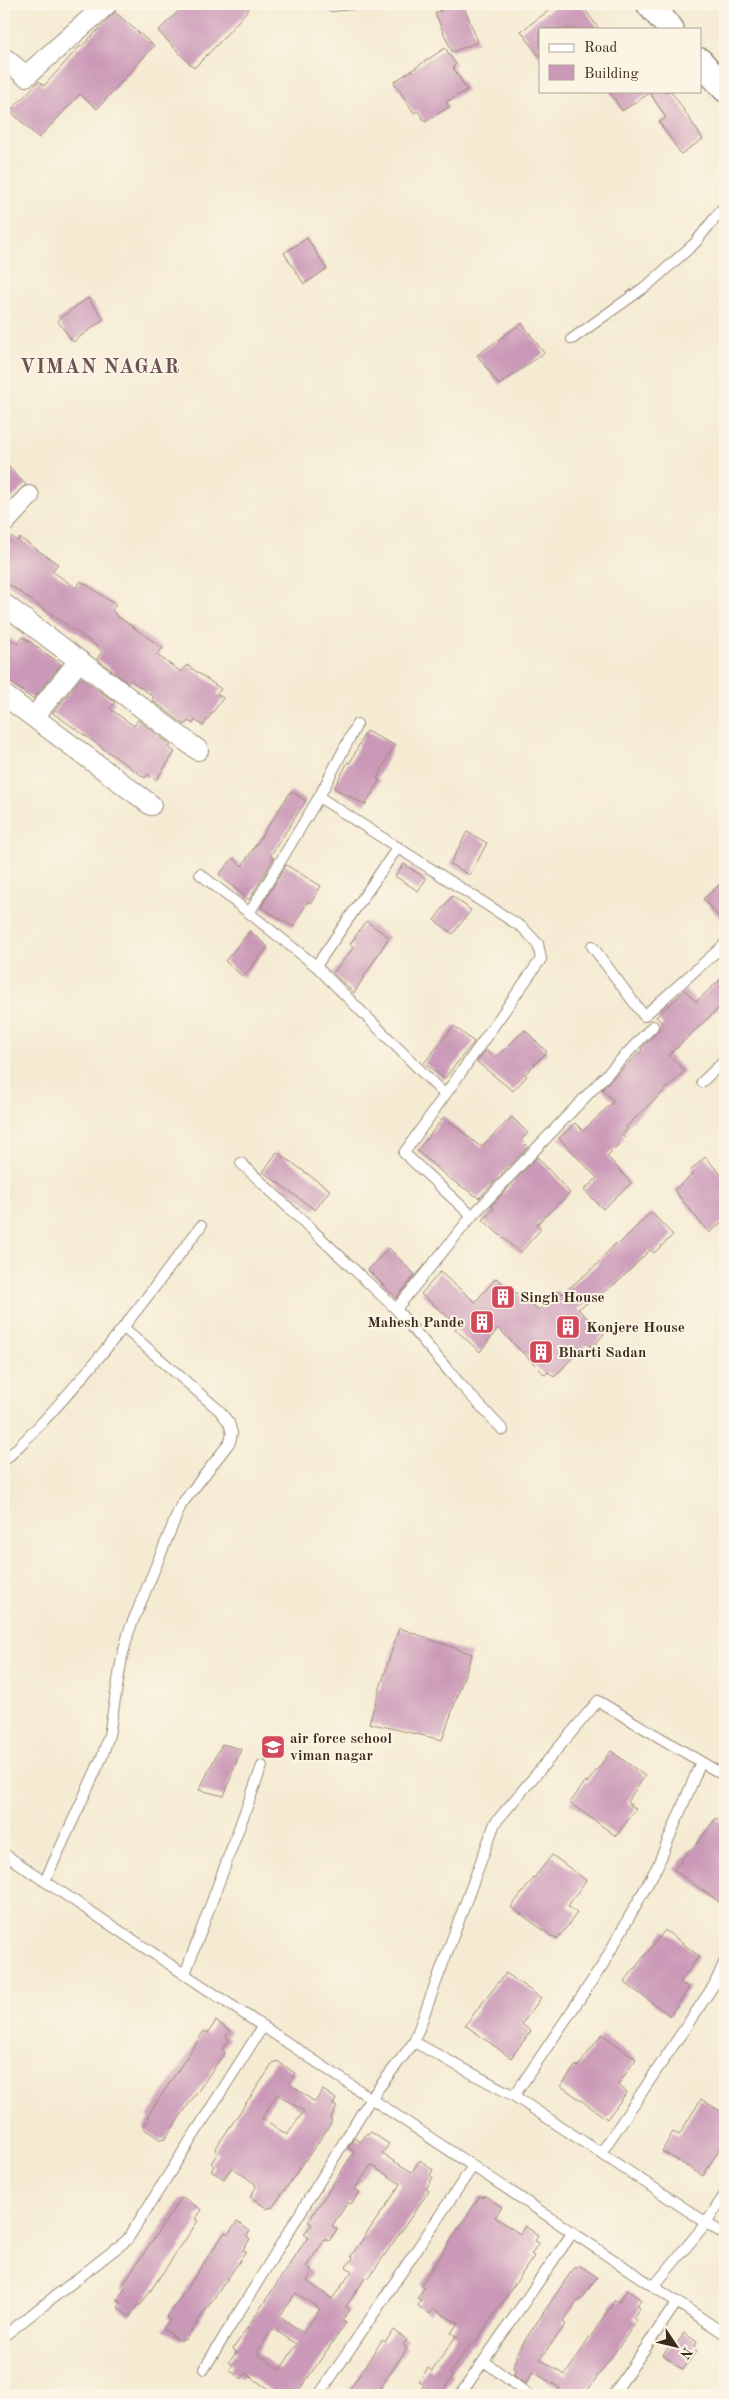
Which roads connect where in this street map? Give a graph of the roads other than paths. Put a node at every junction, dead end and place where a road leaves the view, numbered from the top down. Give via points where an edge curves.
1 (107, 4) edge
2 (328, 4) edge
3 (352, 4) edge
4 (649, 4) edge
5 (670, 28) edge
6 (4, 58) edge
7 (702, 63) edge
8 (725, 89) edge
9 (725, 205) edge
10 (572, 339) dead end
11 (29, 496) dead end
12 (4, 522) edge
13 (4, 604) edge
14 (79, 661) junction
15 (4, 695) edge
16 (34, 717) junction
17 (357, 724) dead end
18 (198, 750) dead end
19 (319, 797) junction
20 (151, 805) dead end
21 (398, 847) junction
22 (200, 874) dead end
23 (250, 912) junction
24 (725, 944) edge
25 (592, 946) dead end
26 (316, 966) junction
27 (653, 1026) dead end
28 (725, 1060) edge
29 (702, 1082) dead end
30 (445, 1095) junction
31 (241, 1163) dead end
32 (472, 1216) junction
33 (202, 1226) dead end
34 (396, 1309) junction
35 (124, 1328) junction
36 (503, 1430) dead end
37 (4, 1461) edge
38 (701, 1762) junction
39 (262, 1766) dead end
40 (725, 1776) edge
41 (4, 1854) edge
42 (46, 1881) junction
43 (725, 1961) edge
44 (185, 1974) junction
45 (263, 2026) junction
46 (414, 2042) junction
47 (514, 2096) junction
48 (371, 2098) junction
49 (601, 2153) junction
50 (473, 2166) junction
51 (725, 2194) edge
52 (707, 2222) junction
53 (573, 2232) junction
54 (725, 2235) edge
55 (654, 2286) junction
56 (677, 2302) junction
57 (725, 2334) edge
58 (4, 2336) edge
59 (484, 2361) junction
60 (204, 2369) dead end
61 (319, 2395) edge
62 (460, 2395) edge
63 (529, 2395) edge
64 (613, 2395) edge

1 - 6 street via 26,76
2 - 3 lane
4 - 5 street
7 - 8 street
9 - 10 lane via 695,243 662,272
11 - 12 street
13 - 14 street
14 - 16 street
14 - 18 street
15 - 16 street
16 - 20 street
17 - 19 lane
19 - 21 lane
19 - 23 lane
21 - 26 lane
21 - 30 lane via 523,928 538,944 541,959
22 - 23 lane
23 - 26 lane
24 - 25 lane via 644,1016
26 - 30 lane
27 - 32 lane
28 - 29 lane
30 - 32 lane via 404,1153
31 - 34 lane
32 - 34 lane
33 - 35 lane
34 - 36 lane
35 - 37 lane via 42,1425
35 - 42 lane via 220,1411 232,1433 230,1442 181,1505 129,1631 110,1735
38 - 40 lane
38 - 46 lane via 598,1701 495,1822
38 - 47 lane via 657,1867 607,1958
39 - 44 lane
41 - 42 lane
42 - 44 lane
43 - 49 lane via 714,1985
44 - 45 lane
45 - 48 lane
45 - 58 lane via 127,2240
46 - 47 lane
46 - 48 lane
47 - 49 lane
48 - 50 lane
48 - 60 lane
49 - 52 lane
50 - 53 lane
50 - 61 lane
51 - 52 lane
52 - 54 lane
52 - 55 lane
53 - 55 lane
53 - 59 lane
55 - 56 lane
56 - 57 lane
56 - 64 lane
59 - 62 lane
59 - 63 lane

